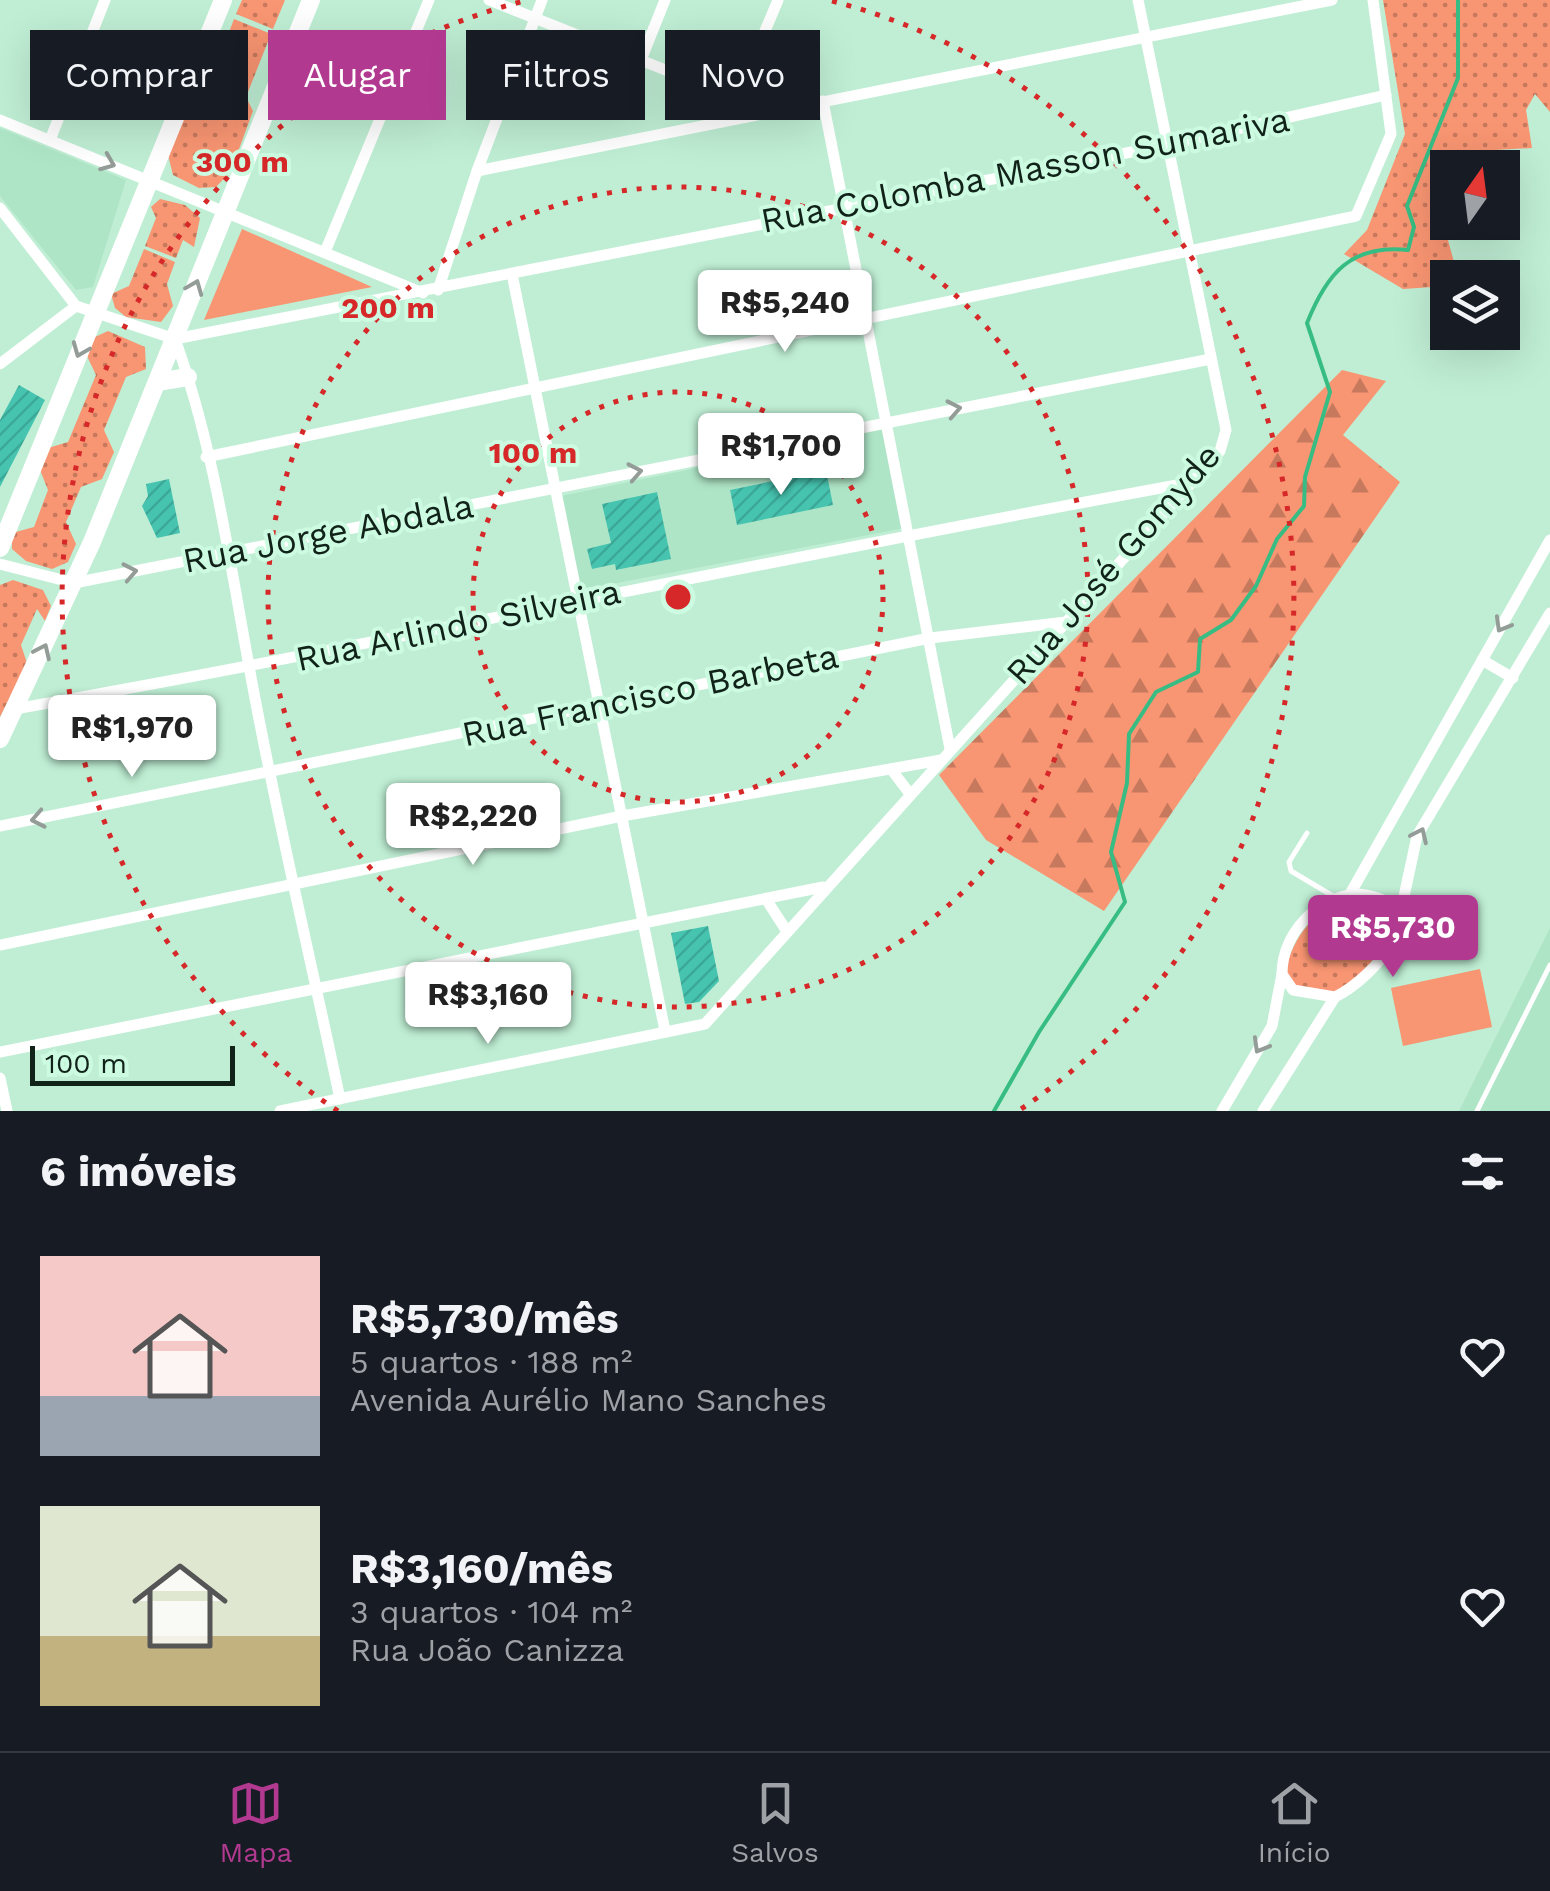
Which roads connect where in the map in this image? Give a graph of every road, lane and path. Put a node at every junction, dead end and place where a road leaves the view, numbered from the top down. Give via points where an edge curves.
1 (105, 0) edge
2 (222, 0) edge
3 (312, 0) edge
4 (429, 0) edge
5 (489, 0) edge
6 (542, 0) edge
7 (665, 0) edge
8 (778, 0) edge
9 (1138, 0) edge
10 (1332, 0) edge
11 (1372, 0) edge
12 (534, 18) junction
13 (565, 30) edge
14 (765, 30) edge
15 (1145, 37) junction
16 (645, 50) edge
17 (1386, 95) junction
18 (822, 101) joint
19 (0, 120) edge
20 (719, 120) edge
21 (50, 140) junction
22 (1167, 145) junction
23 (477, 171) junction
24 (150, 180) junction
25 (844, 206) junction
26 (0, 208) edge
27 (228, 212) junction
28 (325, 252) junction
29 (1191, 254) junction
30 (512, 274) junction
31 (438, 290) junction
32 (423, 293) junction
33 (76, 306) junction
34 (96, 310) junction
35 (866, 316) junction
36 (174, 340) junction
37 (1211, 358) junction
38 (0, 364) edge
39 (188, 377) junction
40 (157, 382) junction
41 (535, 387) junction
42 (887, 422) junction
43 (206, 457) junction
44 (1194, 482) junction
45 (556, 488) junction
46 (909, 533) junction
47 (1550, 540) edge
48 (0, 548) edge
49 (230, 552) junction
50 (0, 564) edge
51 (74, 583) junction
52 (578, 600) junction
53 (1550, 613) edge
54 (1066, 622) junction
55 (930, 638) junction
56 (1482, 660) junction
57 (249, 668) junction
58 (1513, 678) junction
59 (599, 705) junction
60 (15, 709) junction
61 (0, 739) edge
62 (950, 749) junction
63 (941, 760) junction
64 (891, 769) junction
65 (272, 774) junction
66 (910, 794) junction
67 (622, 816) junction
68 (0, 826) edge
69 (1308, 833) dead end
70 (295, 884) junction
71 (823, 888) junction
72 (1350, 894) junction
73 (1336, 898) junction
74 (766, 899) junction
75 (643, 924) junction
76 (1397, 928) junction
77 (786, 930) junction
78 (0, 945) edge
79 (1550, 964) edge
80 (1282, 974) junction
81 (317, 989) junction
82 (1335, 997) junction
83 (665, 1031) junction
84 (0, 1052) edge
85 (0, 1078) edge
86 (340, 1099) junction
87 (7, 1111) edge
88 (280, 1111) edge
89 (1222, 1111) edge
90 (1263, 1111) edge
91 (1476, 1111) edge

1 - 21 street
2 - 24 main road
3 - 27 main road
4 - 28 street
5 - 12 street
6 - 12 street
7 - 16 street
8 - 14 street
9 - 15 street, Rua José Gomyde
10 - 15 street
11 - 17 street
12 - 13 street
12 - 23 street
15 - 18 street
15 - 22 street, Rua José Gomyde
17 - 22 street, Rua Colomba Masson Sumariva
17 - 29 street via 1391,134 1356,216
18 - 25 street
19 - 21 street
20 - 23 street
21 -> 24 street
22 - 25 street, Rua Colomba Masson Sumariva
22 - 29 street, Rua José Gomyde
23 - 31 street
24 - 27 street
24 - 34 main road
25 - 30 street, Rua Colomba Masson Sumariva
25 - 35 street
26 - 33 street
27 - 28 street
36 -> 27 main road
28 - 32 street
29 - 35 street
29 - 37 street, Rua José Gomyde
30 - 31 street, Rua Colomba Masson Sumariva
30 - 41 street
31 - 32 street, Rua Colomba Masson Sumariva
32 - 36 street, Rua Colomba Masson Sumariva
33 - 34 street
33 - 38 street
34 - 36 street
34 -> 48 main road
35 - 41 street
35 - 42 street
36 - 39 street
36 - 40 main road
42 -> 37 street, Rua Jorge Abdala
37 - 44 street, Rua José Gomyde via 1224,441
39 - 40 main road
39 - 43 street
40 - 51 main road
41 - 43 street
41 - 45 street
45 -> 42 street, Rua Jorge Abdala
42 - 46 street
43 - 49 street
44 - 46 street, Rua Arlindo Silveira
44 - 54 street, Rua José Gomyde
45 - 49 street, Rua Jorge Abdala
45 - 52 street
46 - 52 street, Rua Arlindo Silveira
46 - 55 street
47 -> 56 street
51 -> 49 street, Rua Jorge Abdala
49 - 57 street
50 - 51 street, Rua Jorge Abdala
60 -> 51 main road
52 - 57 street, Rua Arlindo Silveira
52 - 59 street
53 - 58 street
54 - 55 street, Rua Francisco Barbeta
54 - 62 street, Rua José Gomyde
55 - 59 street, Rua Francisco Barbeta
55 - 62 street
56 - 58 street
56 - 72 street
57 - 60 street, Rua Arlindo Silveira
57 - 65 street
76 -> 58 street via 1417,836
59 - 65 street, Rua Francisco Barbeta
59 - 67 street
60 - 61 main road
62 - 63 street, Rua José Gomyde
63 - 64 street
63 - 66 street, Rua José Gomyde
64 - 66 street
64 - 67 street
65 -> 68 street, Rua Francisco Barbeta
65 - 70 street
66 - 71 street, Rua José Gomyde
67 - 70 street
67 - 75 street
69 - 73 lane via 1288,862 1291,871
70 - 78 street
70 - 81 street
71 - 74 street
71 - 77 street, Rua José Gomyde
72 - 73 street
72 - 76 street via 1385,902
73 - 80 street via 1292,936
74 - 75 street
74 - 77 street
75 - 81 street
75 - 83 street
76 - 82 street via 1371,974
77 - 83 street, Rua José Gomyde via 705,1024
79 - 91 lane
80 - 82 street via 1300,993
80 -> 89 street via 1272,1026
81 - 84 street
81 - 86 street
82 - 90 street
83 - 86 street
85 - 87 street
86 - 88 street

